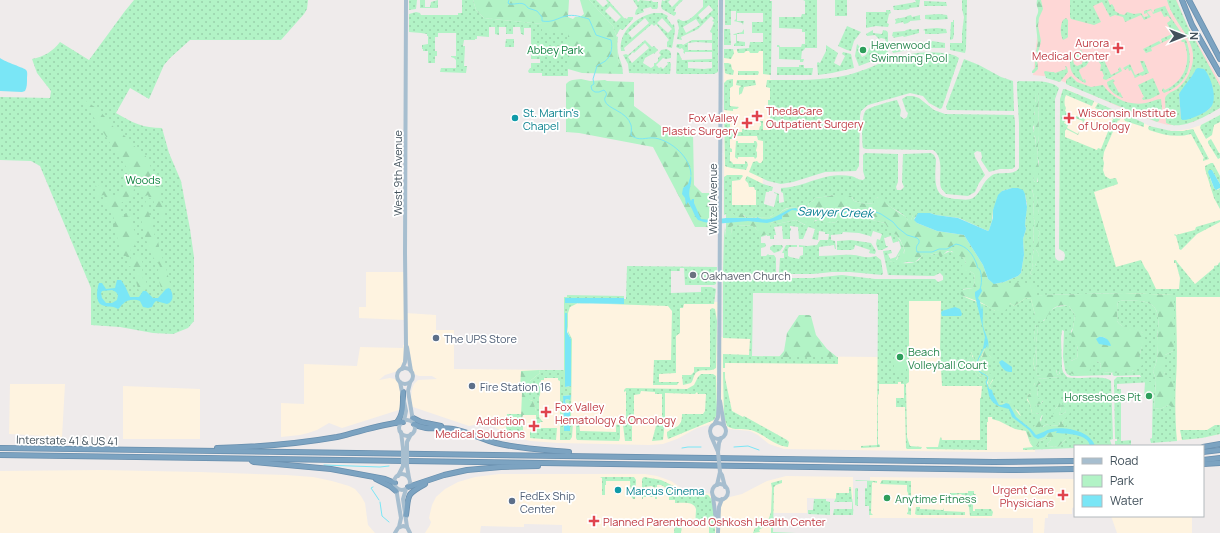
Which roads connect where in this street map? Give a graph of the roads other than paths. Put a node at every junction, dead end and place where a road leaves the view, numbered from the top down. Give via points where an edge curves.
1 (406, 0) edge
2 (721, 0) edge
3 (1182, 0) edge
4 (1189, 0) edge
5 (1220, 59) edge
6 (1220, 74) edge
7 (406, 345) junction
8 (402, 369) junction
9 (411, 371) junction
10 (400, 381) junction
11 (410, 383) junction
12 (403, 392) junction
13 (719, 399) junction
14 (404, 421) junction
15 (413, 422) junction
16 (396, 423) junction
17 (715, 423) junction
18 (724, 426) junction
19 (401, 431) junction
20 (411, 434) junction
21 (711, 436) junction
22 (721, 438) junction
23 (1220, 444) edge
24 (0, 448) edge
25 (405, 448) junction
26 (1204, 448) edge
27 (201, 450) junction
28 (1220, 450) edge
29 (718, 452) junction
30 (1204, 452) edge
31 (0, 455) edge
32 (574, 455) junction
33 (1220, 458) edge
34 (248, 459) junction
35 (1204, 460) edge
36 (1074, 461) edge
37 (559, 463) junction
38 (1220, 463) edge
39 (1204, 464) edge
40 (405, 466) junction
41 (1074, 469) edge
42 (720, 472) junction
43 (398, 476) junction
44 (371, 477) junction
45 (437, 477) junction
46 (409, 479) junction
47 (717, 484) junction
48 (726, 486) junction
49 (396, 487) junction
50 (407, 488) junction
51 (713, 496) junction
52 (722, 499) junction
53 (406, 515) junction
54 (718, 522) junction
55 (399, 527) junction
56 (408, 527) junction
57 (395, 533) edge
58 (410, 533) edge
59 (718, 533) edge

1 - 7 main road, West 9th Avenue
2 - 13 main road, Witzel Avenue
3 - 6 highway via 1192,25
4 - 5 highway
7 - 8 main road, West 9th Avenue
7 - 9 main road, West 9th Avenue
8 - 9 main road
8 - 10 main road via 398,376
9 - 11 main road via 413,378
10 - 11 main road via 404,384
10 - 12 main road
11 - 15 main road via 408,391
12 - 14 main road via 406,411
12 - 16 highway via 400,419
13 - 17 main road, Witzel Avenue
13 - 18 main road, Witzel Avenue
14 - 15 main road
14 - 16 highway
14 - 19 main road via 400,426
15 - 20 main road via 414,431
15 - 32 highway via 422,428 451,428 505,445 570,452
16 - 27 highway via 309,441
17 - 18 main road
17 - 21 main road via 710,428
18 - 22 main road via 725,433
19 - 20 main road via 405,435
19 - 25 main road
20 - 25 main road
21 - 22 main road
21 - 29 main road
22 - 29 main road
23 - 26 highway
24 - 27 highway, Interstate 41 & US 41
25 - 40 main road, bridge
27 - 32 highway
28 - 30 highway
29 - 42 main road, bridge
31 - 34 highway
32 - 36 highway
33 - 35 highway
34 - 37 highway
34 - 44 highway via 254,462 331,469
37 - 41 highway
37 - 45 highway via 467,470
38 - 39 highway
40 - 43 main road
40 - 46 main road
42 - 47 main road
42 - 48 main road
43 - 46 main road via 404,475
43 - 49 main road
44 - 49 highway
44 - 49 highway via 385,479
45 - 50 highway
45 - 53 highway via 410,493 407,498
46 - 50 main road
47 - 48 main road
47 - 51 main road via 712,491
48 - 52 main road via 727,494
49 - 50 main road
49 - 55 main road via 401,518
50 - 53 main road via 403,496
51 - 52 main road via 718,500
51 - 54 main road
52 - 54 main road
53 - 56 main road
54 - 59 main road
55 - 56 main road
55 - 57 main road
56 - 58 main road

